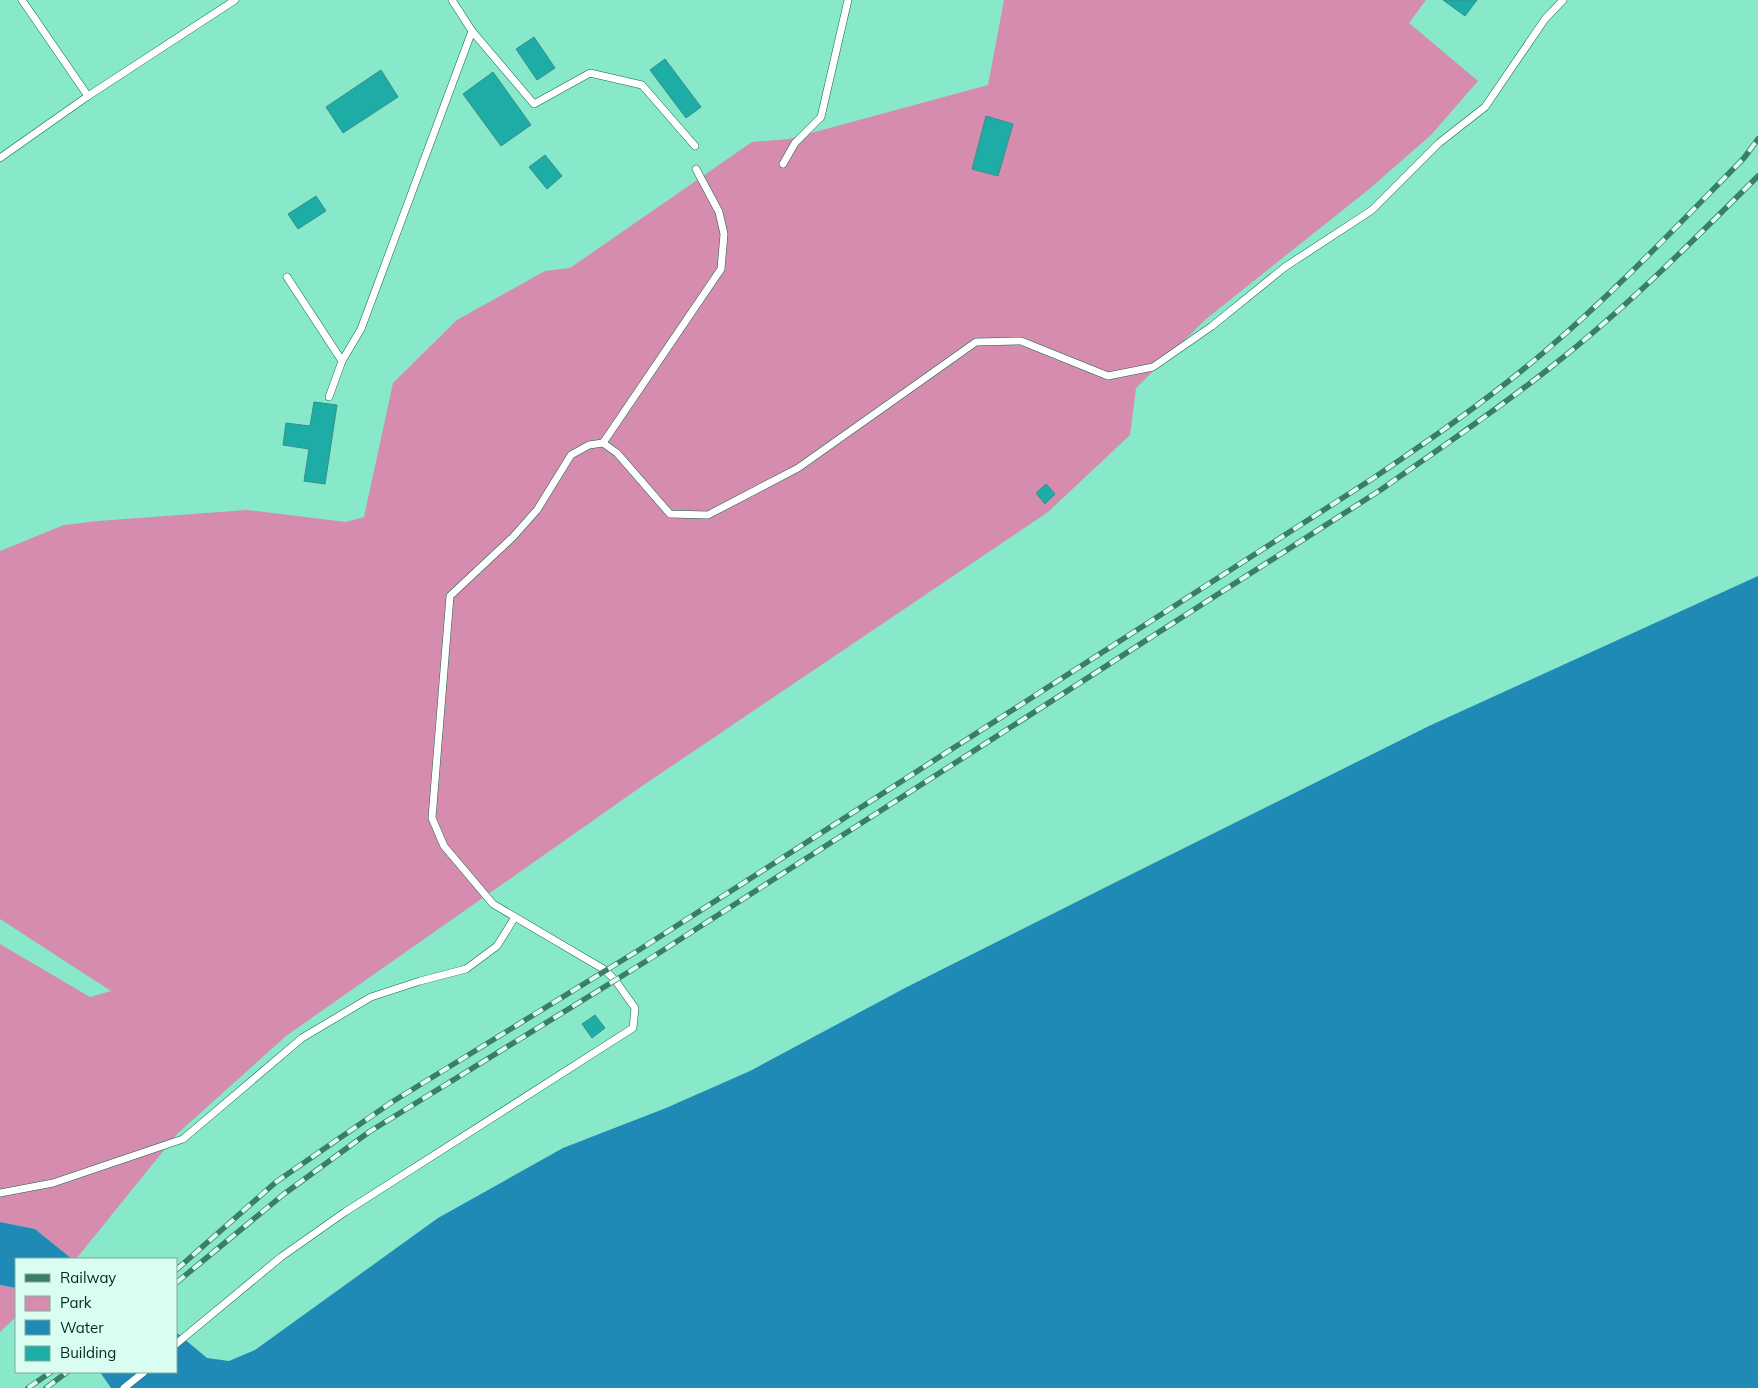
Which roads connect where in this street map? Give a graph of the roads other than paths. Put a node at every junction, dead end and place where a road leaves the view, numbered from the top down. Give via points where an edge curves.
1 (22, 0) edge
2 (235, 0) edge
3 (452, 0) edge
4 (848, 0) edge
5 (1564, 0) edge
6 (472, 31) junction
7 (88, 96) junction
8 (695, 146) dead end
9 (0, 158) edge
10 (783, 164) dead end
11 (696, 169) dead end
12 (287, 277) dead end
13 (342, 361) junction
14 (329, 397) dead end
15 (603, 443) junction
16 (515, 917) junction
17 (0, 1193) edge
18 (178, 1342) edge
19 (143, 1373) edge
20 (124, 1388) edge

1 - 7 lane
2 - 7 lane
3 - 6 lane
4 - 10 lane via 821,117 795,143
5 - 15 lane via 1545,19 1485,107 1439,143 1372,210 1285,267 1212,326 1153,367 1108,376 1021,341 976,342 798,468 708,515 670,514 617,453
6 - 8 lane via 534,104 590,73 642,85
6 - 13 lane via 361,329
7 - 9 lane
11 - 15 lane via 719,212 724,234 721,268
12 - 13 lane
13 - 14 lane
15 - 16 lane via 589,445 571,455 537,510 450,596 432,818 444,846 456,861 493,904
16 - 17 lane via 497,946 466,968 372,997 302,1038 184,1139 53,1183
16 - 18 lane via 605,970 616,980 635,1008 633,1028 345,1212 281,1258
19 - 20 lane

